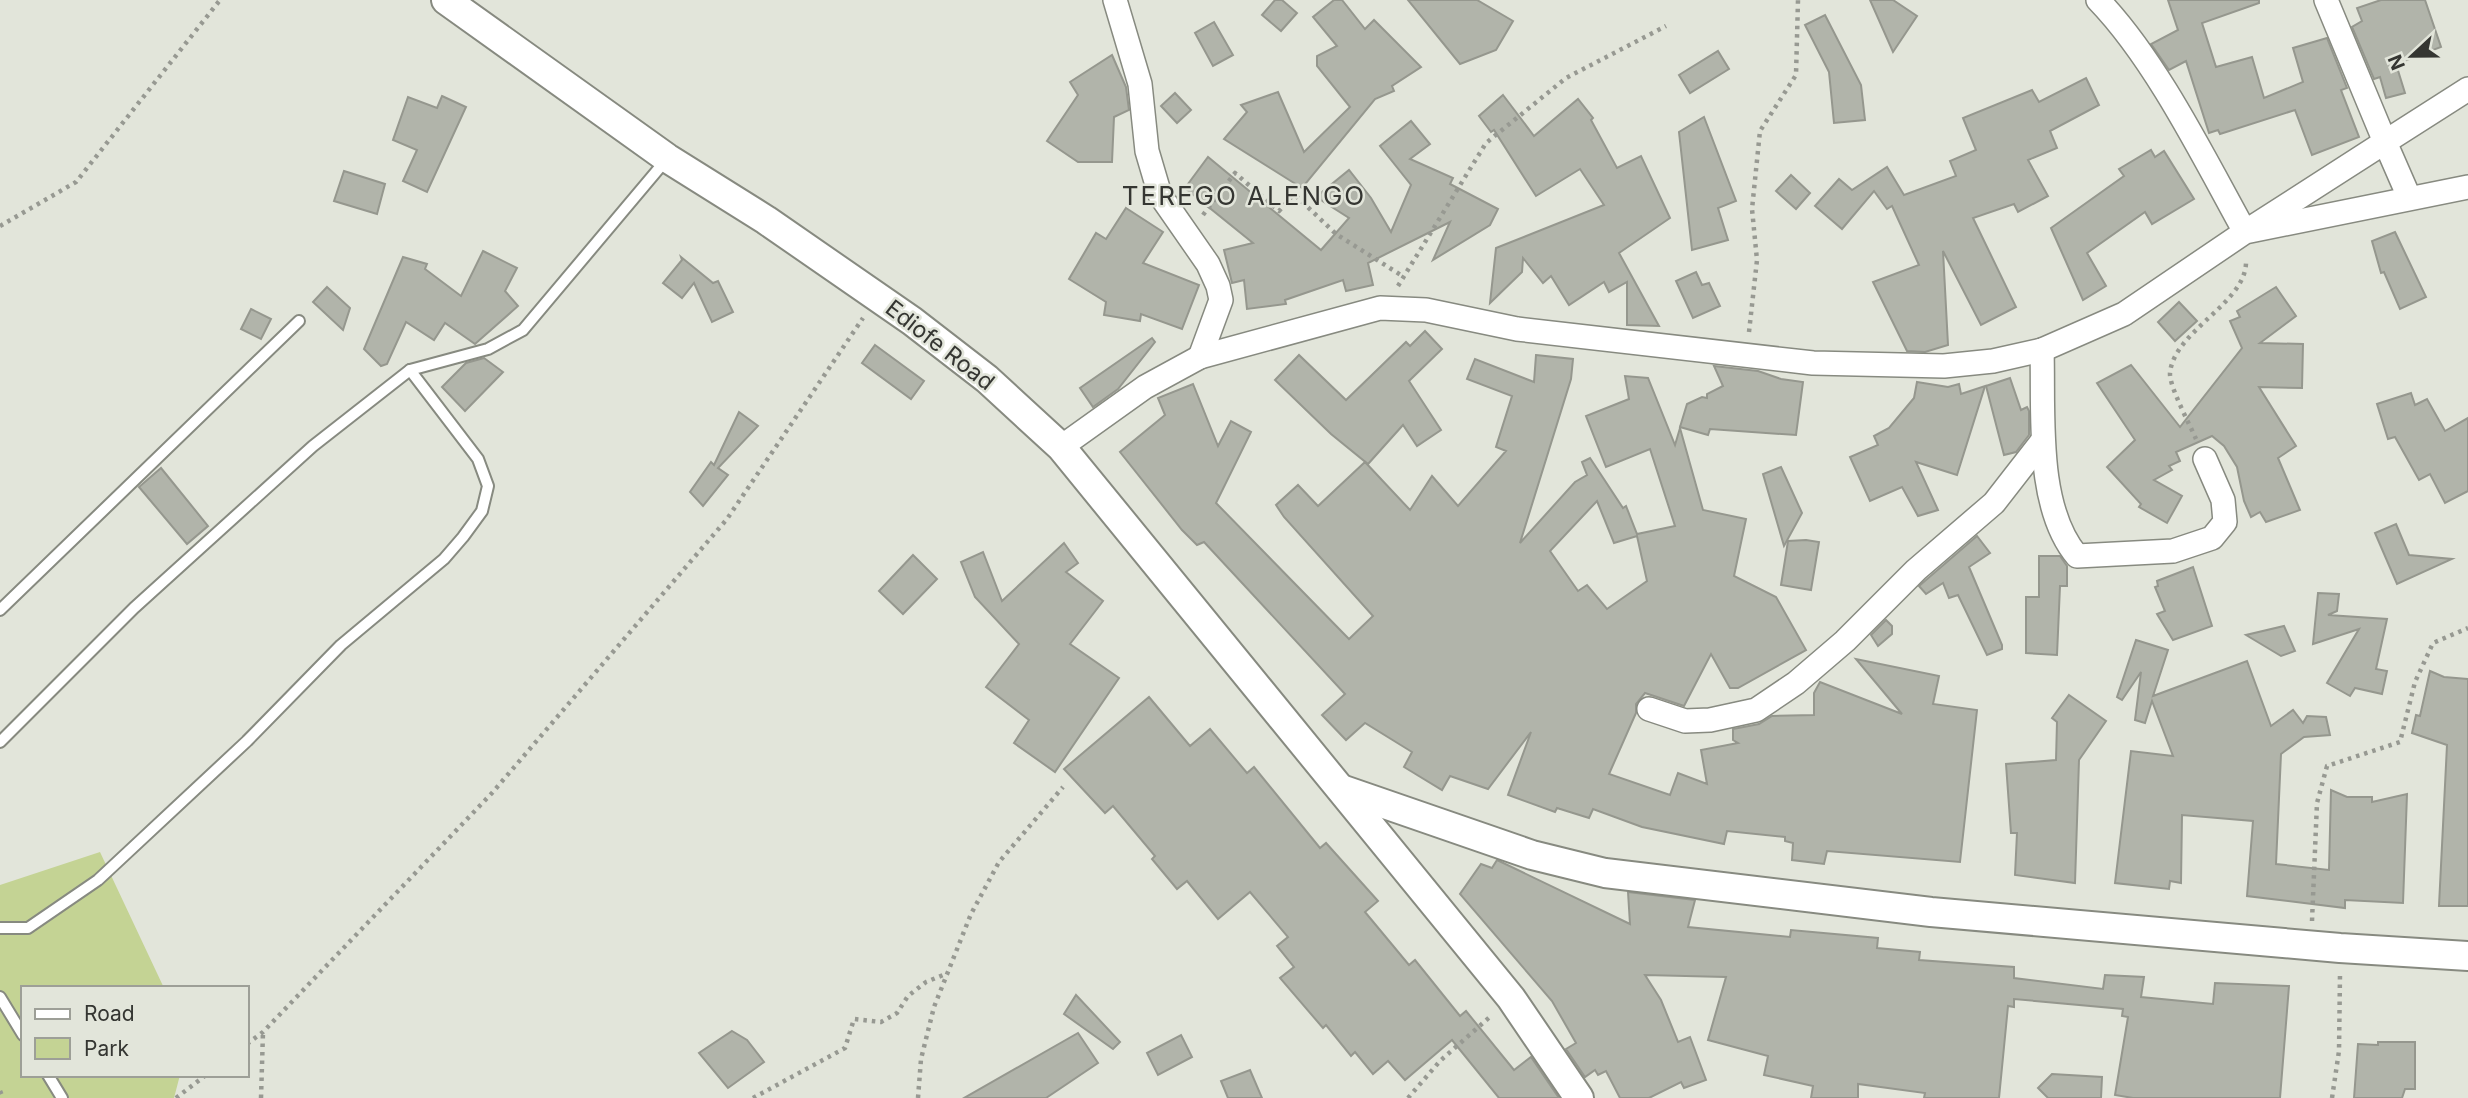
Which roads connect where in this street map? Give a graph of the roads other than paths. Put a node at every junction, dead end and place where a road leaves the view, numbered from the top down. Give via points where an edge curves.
1 (446, 0) edge
2 (1115, 0) edge
3 (2098, 0) edge
4 (2326, 0) edge
5 (2468, 89) edge
6 (2385, 142) junction
7 (667, 158) junction
8 (2468, 187) edge
9 (2409, 197) junction
10 (2245, 232) junction
11 (299, 321) dead end
12 (2042, 350) junction
13 (1200, 357) junction
14 (410, 370) junction
15 (2043, 440) junction
16 (1061, 447) junction
17 (2205, 459) road end
18 (0, 610) edge
19 (1649, 709) dead end
20 (0, 742) edge
21 (1343, 790) junction
22 (0, 928) edge
23 (2468, 956) edge
24 (0, 998) edge
25 (21, 1032) edge
26 (49, 1077) edge
27 (62, 1098) edge
28 (1579, 1098) edge

1 - 7 street, Ediofe Road
2 - 13 street via 1140,85 1160,195 1218,286 1221,300
3 - 10 street via 2121,24 2194,139
4 - 6 street
5 - 6 street
6 - 9 street
6 - 10 street
7 - 14 lane via 523,330 488,349
7 - 16 street, Ediofe Road via 766,219 912,321 987,379
8 - 9 street
9 - 10 street
10 - 12 street via 2124,314
11 - 18 lane
12 - 13 street via 1944,366 1812,363 1517,329 1426,310 1380,308
12 - 15 street
13 - 16 street via 1145,387
14 - 20 lane via 313,446 134,608
14 - 22 lane via 478,459 488,486 482,511 463,537 444,559 341,645 247,741 98,880 29,928
15 - 17 street via 2047,478 2064,540 2077,556 2173,551 2212,538 2225,522 2223,500
15 - 19 street via 1994,503 1796,683 1756,709 1710,720 1685,721
16 - 21 street, Ediofe Road
21 - 23 street via 1532,855 1605,873 1931,912
21 - 28 street, Ediofe Road via 1511,998
24 - 25 lane
26 - 27 lane

